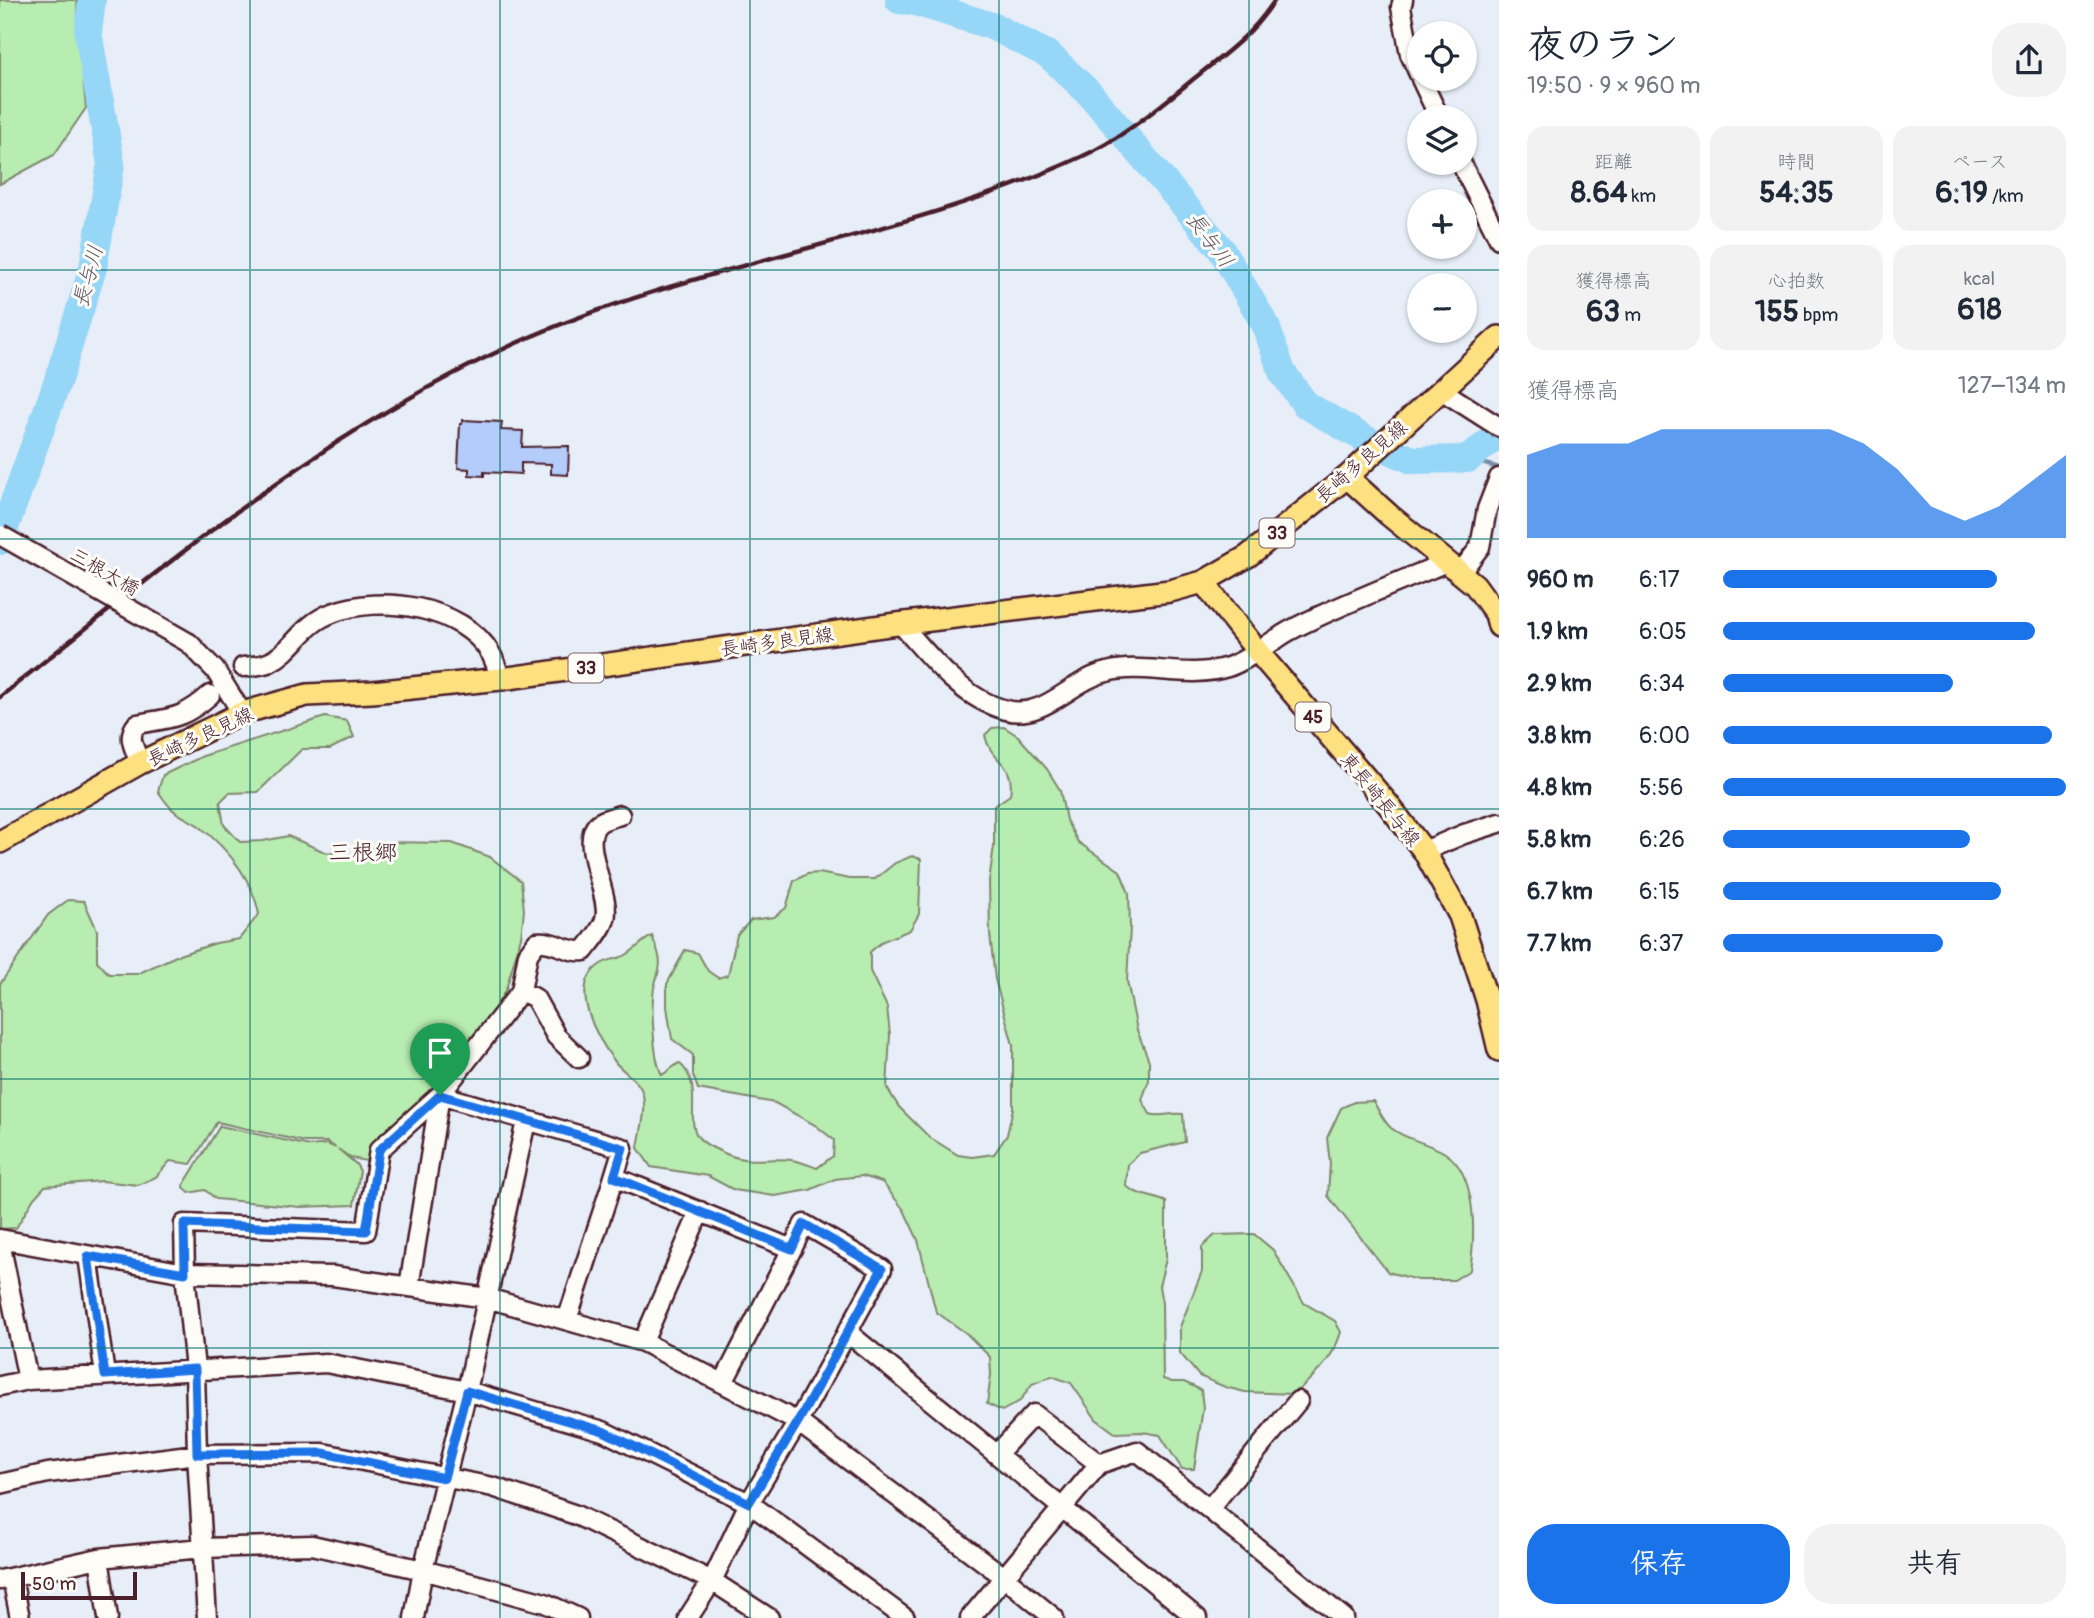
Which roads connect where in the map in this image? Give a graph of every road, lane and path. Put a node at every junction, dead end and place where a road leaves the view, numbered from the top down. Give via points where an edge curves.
1 (1404, 0) edge
2 (1407, 38) edge
3 (1467, 175) edge
4 (1499, 239) edge
5 (1499, 337) edge
6 (1441, 390) junction
7 (1494, 423) edge
8 (1353, 471) junction
9 (1499, 478) edge
10 (0, 535) edge
11 (1454, 567) junction
12 (1203, 582) junction
13 (901, 624) junction
14 (1499, 626) edge
15 (1258, 652) junction
16 (243, 667) dead end
17 (501, 679) junction
18 (210, 695) dead end
19 (242, 713) junction
20 (141, 763) junction
21 (620, 815) dead end
22 (1499, 823) edge
23 (0, 842) edge
24 (1424, 851) junction
25 (521, 991) junction
26 (1499, 1050) edge
27 (579, 1058) dead end
28 (440, 1095) junction
29 (526, 1121) junction
30 (614, 1177) junction
31 (700, 1211) junction
32 (0, 1241) edge
33 (792, 1249) junction
34 (88, 1256) junction
35 (185, 1273) junction
36 (409, 1287) junction
37 (487, 1298) junction
38 (567, 1320) junction
39 (847, 1332) junction
40 (643, 1342) junction
41 (195, 1369) junction
42 (105, 1375) junction
43 (28, 1380) junction
44 (723, 1383) junction
45 (0, 1386) edge
46 (467, 1391) junction
47 (1298, 1402) dead end
48 (798, 1422) junction
49 (197, 1454) junction
50 (997, 1454) junction
51 (1100, 1464) junction
52 (444, 1478) junction
53 (0, 1484) edge
54 (749, 1503) junction
55 (1063, 1508) junction
56 (1209, 1509) junction
57 (202, 1548) junction
58 (99, 1559) junction
59 (423, 1570) junction
60 (1004, 1577) junction
61 (6, 1579) edge
62 (712, 1581) junction
63 (20, 1618) edge
64 (108, 1618) edge
65 (207, 1618) edge
66 (414, 1618) edge
67 (578, 1618) edge
68 (688, 1618) edge
69 (769, 1618) edge
70 (905, 1618) edge
71 (970, 1618) edge
72 (1054, 1618) edge
73 (1197, 1618) edge
74 (1344, 1618) edge

1 - 2 street via 1401,7
3 - 4 street
5 - 6 main road, 長崎多良見線 / 33
6 - 7 street
6 - 8 main road, 長崎多良見線 / 33
8 - 11 main road
8 - 12 main road, 長崎多良見線 / 33 via 1248,556
9 - 11 street via 1480,547
10 - 19 street, 三根大橋, bridge via 189,643 215,670
11 - 14 main road via 1475,585
11 - 15 street via 1315,618
12 - 13 main road, 長崎多良見線 / 33 via 1170,591
12 - 15 main road, 東長崎長与線 / 45
13 - 15 street via 935,662 976,697 1022,713 1107,671 1200,673 1229,667
13 - 17 main road, 長崎多良見線 / 33
15 - 24 main road, 東長崎長与線 / 45
16 - 17 street via 268,663 309,625 332,612 406,604 453,620 475,637 491,653
17 - 19 main road, 長崎多良見線 / 33 via 307,695
18 - 20 street via 192,710 172,718 137,724 131,739
19 - 20 main road, 長崎多良見線 / 33
20 - 23 main road, 長崎多良見線 / 33
21 - 25 street via 598,824 593,834 593,862 605,895 606,919 584,951 537,942 528,954
22 - 24 street
24 - 26 main road, 東長崎長与線 / 45 via 1460,916
25 - 27 street via 535,998 556,1036
25 - 28 street
28 - 29 street
28 - 35 street via 379,1150 366,1231 184,1224
28 - 36 street
29 - 30 street via 623,1148
29 - 37 street
30 - 31 street
30 - 38 street
31 - 33 street
31 - 40 street
32 - 34 street
32 - 43 street
33 - 39 street via 804,1224 882,1269
33 - 44 street
34 - 35 street
34 - 42 street
35 - 36 street via 333,1276
35 - 41 street
36 - 37 street
37 - 38 street
37 - 46 street
38 - 40 street
39 - 48 street
39 - 50 street
40 - 44 street
41 - 42 street
41 - 46 street via 326,1363
41 - 49 street
42 - 43 street
43 - 45 street
44 - 48 street
46 - 52 street
46 - 54 street via 603,1431
47 - 56 street
48 - 54 street
48 - 60 street
49 - 52 street via 323,1453
49 - 53 street
49 - 57 street
50 - 51 street via 1034,1414
50 - 55 street
51 - 55 street
51 - 56 street via 1137,1451
52 - 59 street
52 - 62 street via 493,1487 576,1515
54 - 62 street
54 - 70 street
55 - 60 street
55 - 73 street
56 - 74 street
57 - 58 street
57 - 59 street via 312,1545
57 - 65 street
58 - 61 street
58 - 64 street
59 - 66 street
59 - 67 street via 545,1603
60 - 71 street
60 - 72 street
61 - 63 street
62 - 68 street
62 - 69 street

